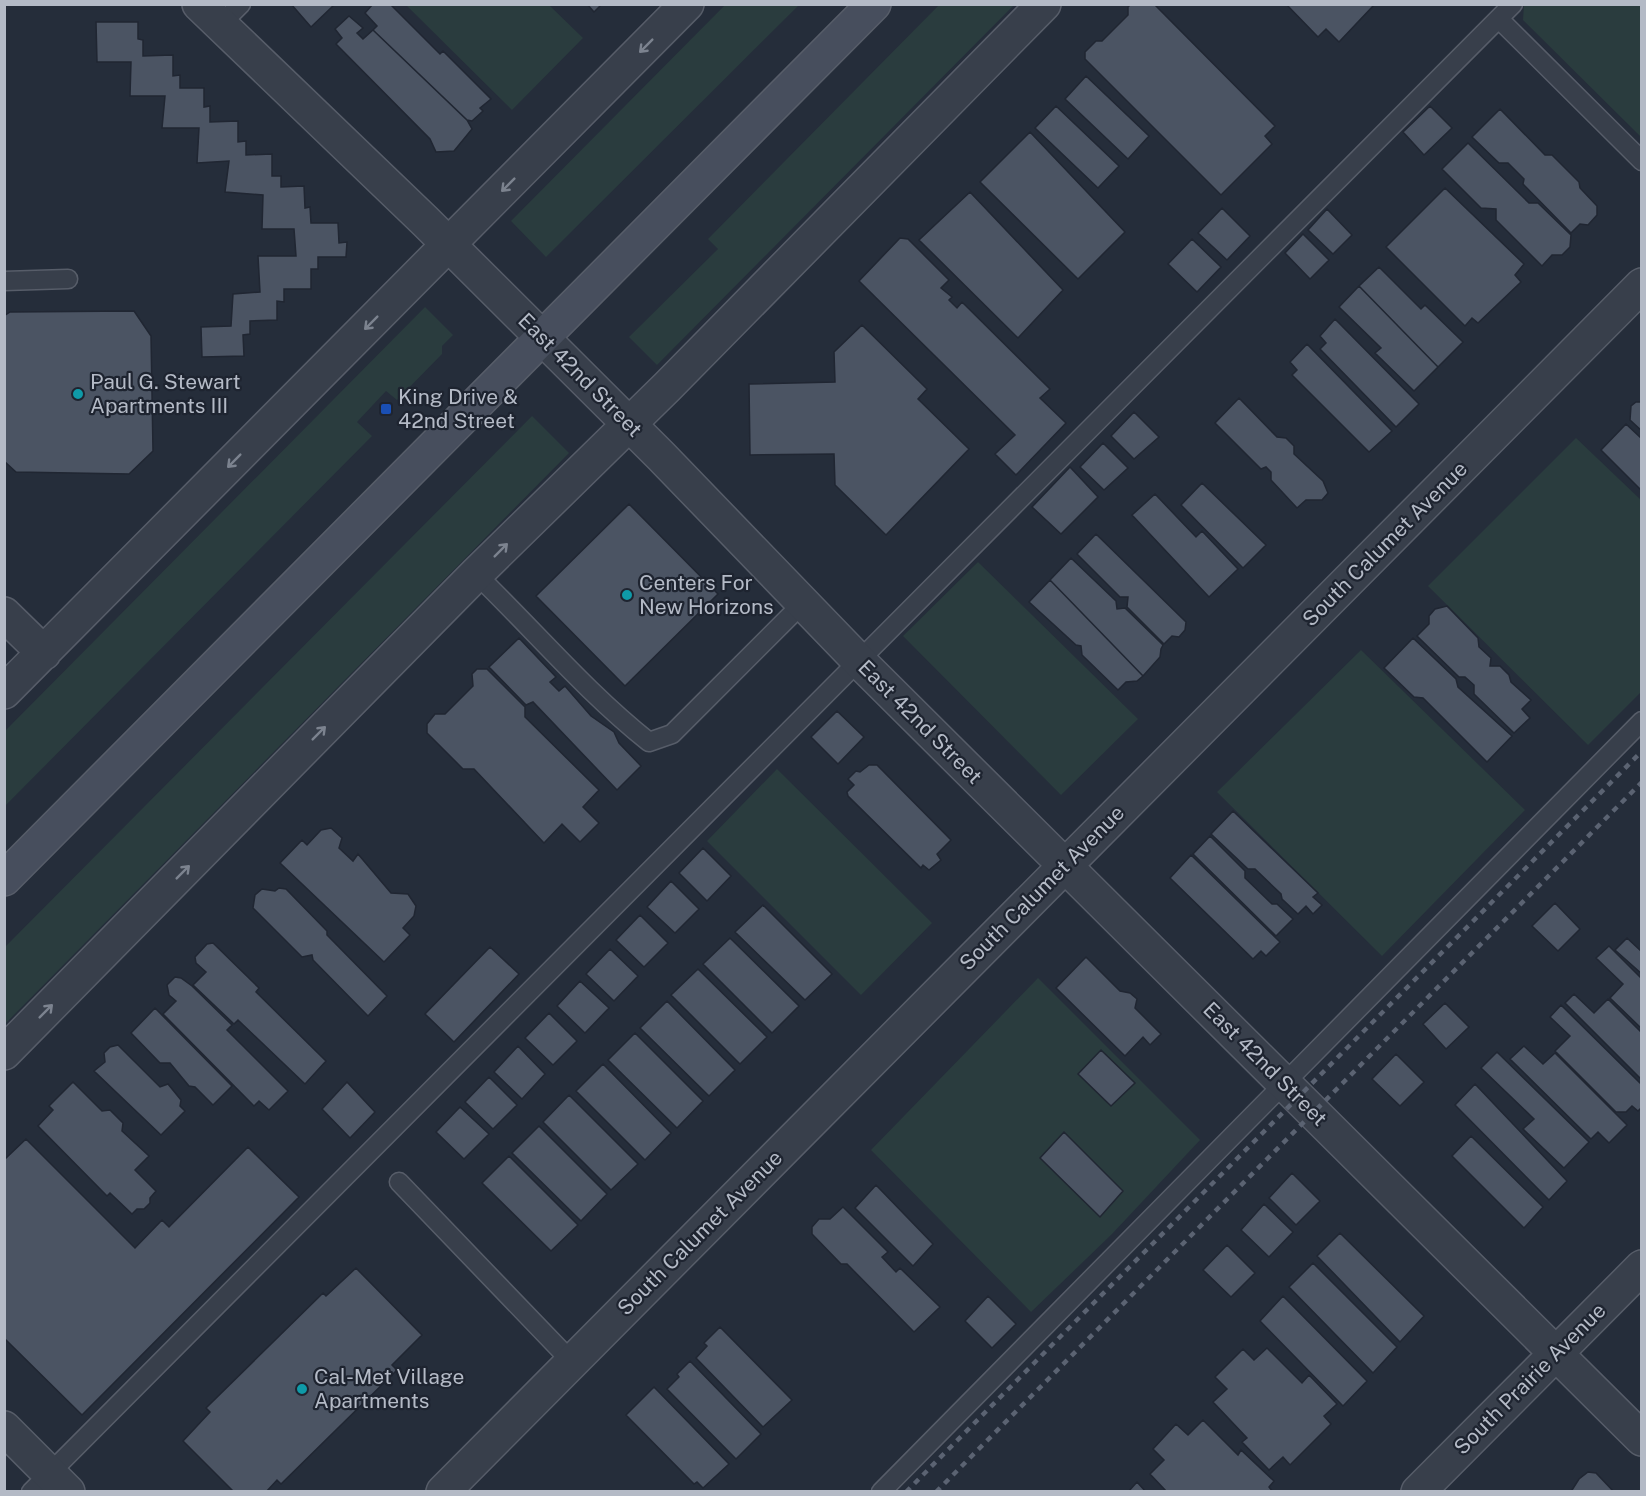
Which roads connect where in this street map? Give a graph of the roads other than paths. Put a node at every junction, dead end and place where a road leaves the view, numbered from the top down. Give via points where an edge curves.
1 (687, 4) edge
2 (874, 4) edge
3 (1044, 4) edge
4 (1513, 4) edge
5 (220, 11) edge
6 (1499, 19) junction
7 (1641, 161) edge
8 (448, 245) junction
9 (68, 279) dead end
10 (4, 281) edge
11 (1641, 285) edge
12 (543, 339) junction
13 (629, 425) junction
14 (476, 574) junction
15 (802, 604) junction
16 (4, 614) edge
17 (44, 652) junction
18 (860, 662) junction
19 (4, 692) edge
20 (1641, 721) edge
21 (1065, 865) junction
22 (4, 879) edge
23 (4, 1053) edge
24 (1284, 1083) junction
25 (399, 1182) dead end
26 (1641, 1267) edge
27 (1556, 1353) junction
28 (572, 1362) junction
29 (4, 1428) edge
30 (1641, 1439) edge
31 (49, 1485) edge
32 (443, 1491) edge
33 (881, 1491) edge
34 (1418, 1491) edge

1 -> 8 street
2 - 12 street
3 - 13 street
4 - 6 lane
5 - 8 street, East 42nd Street
6 - 7 lane
6 - 18 lane
8 - 12 street, East 42nd Street
8 -> 17 street
9 - 10 lane
11 - 21 street, South Calumet Avenue
12 - 13 street, East 42nd Street
12 - 22 street
14 -> 13 street
13 - 15 street, East 42nd Street
14 - 15 lane via 614,714 649,742 672,734
23 -> 14 street
15 - 18 street, East 42nd Street
16 - 17 street
17 - 19 street
18 - 21 street, East 42nd Street
18 - 31 lane
20 - 24 lane
21 - 24 street, East 42nd Street
21 - 28 street, South Calumet Avenue
24 - 27 street, East 42nd Street
24 - 33 lane
25 - 28 lane
26 - 27 street, South Prairie Avenue
27 - 30 street, East 42nd Street
27 - 34 street, South Prairie Avenue
28 - 32 street, South Calumet Avenue
29 - 31 street

